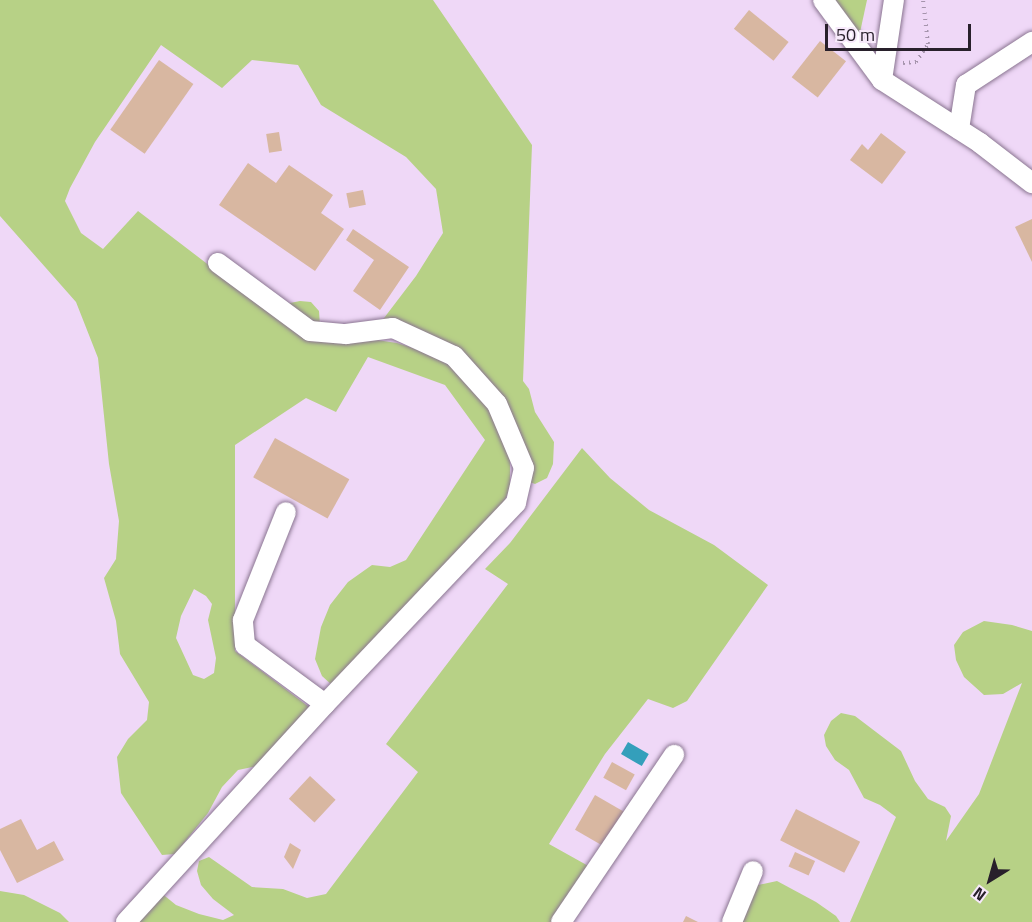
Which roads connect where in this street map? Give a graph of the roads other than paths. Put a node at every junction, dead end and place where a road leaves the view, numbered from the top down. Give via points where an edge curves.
1 (824, 0) edge
2 (894, 0) edge
3 (1032, 42) edge
4 (883, 73) junction
5 (959, 129) junction
6 (1032, 183) edge
7 (218, 263) dead end
8 (286, 512) dead end
9 (325, 704) junction
10 (674, 755) dead end
11 (753, 871) dead end
12 (126, 922) edge
13 (561, 922) edge
14 (732, 922) edge

1 - 4 street
2 - 4 street
3 - 5 street via 966,86
4 - 5 street
5 - 6 street
7 - 9 street via 310,331 346,334 393,328 454,356 497,404 524,468 516,503
8 - 9 street via 243,620 245,645
9 - 12 street
10 - 13 street
11 - 14 street

